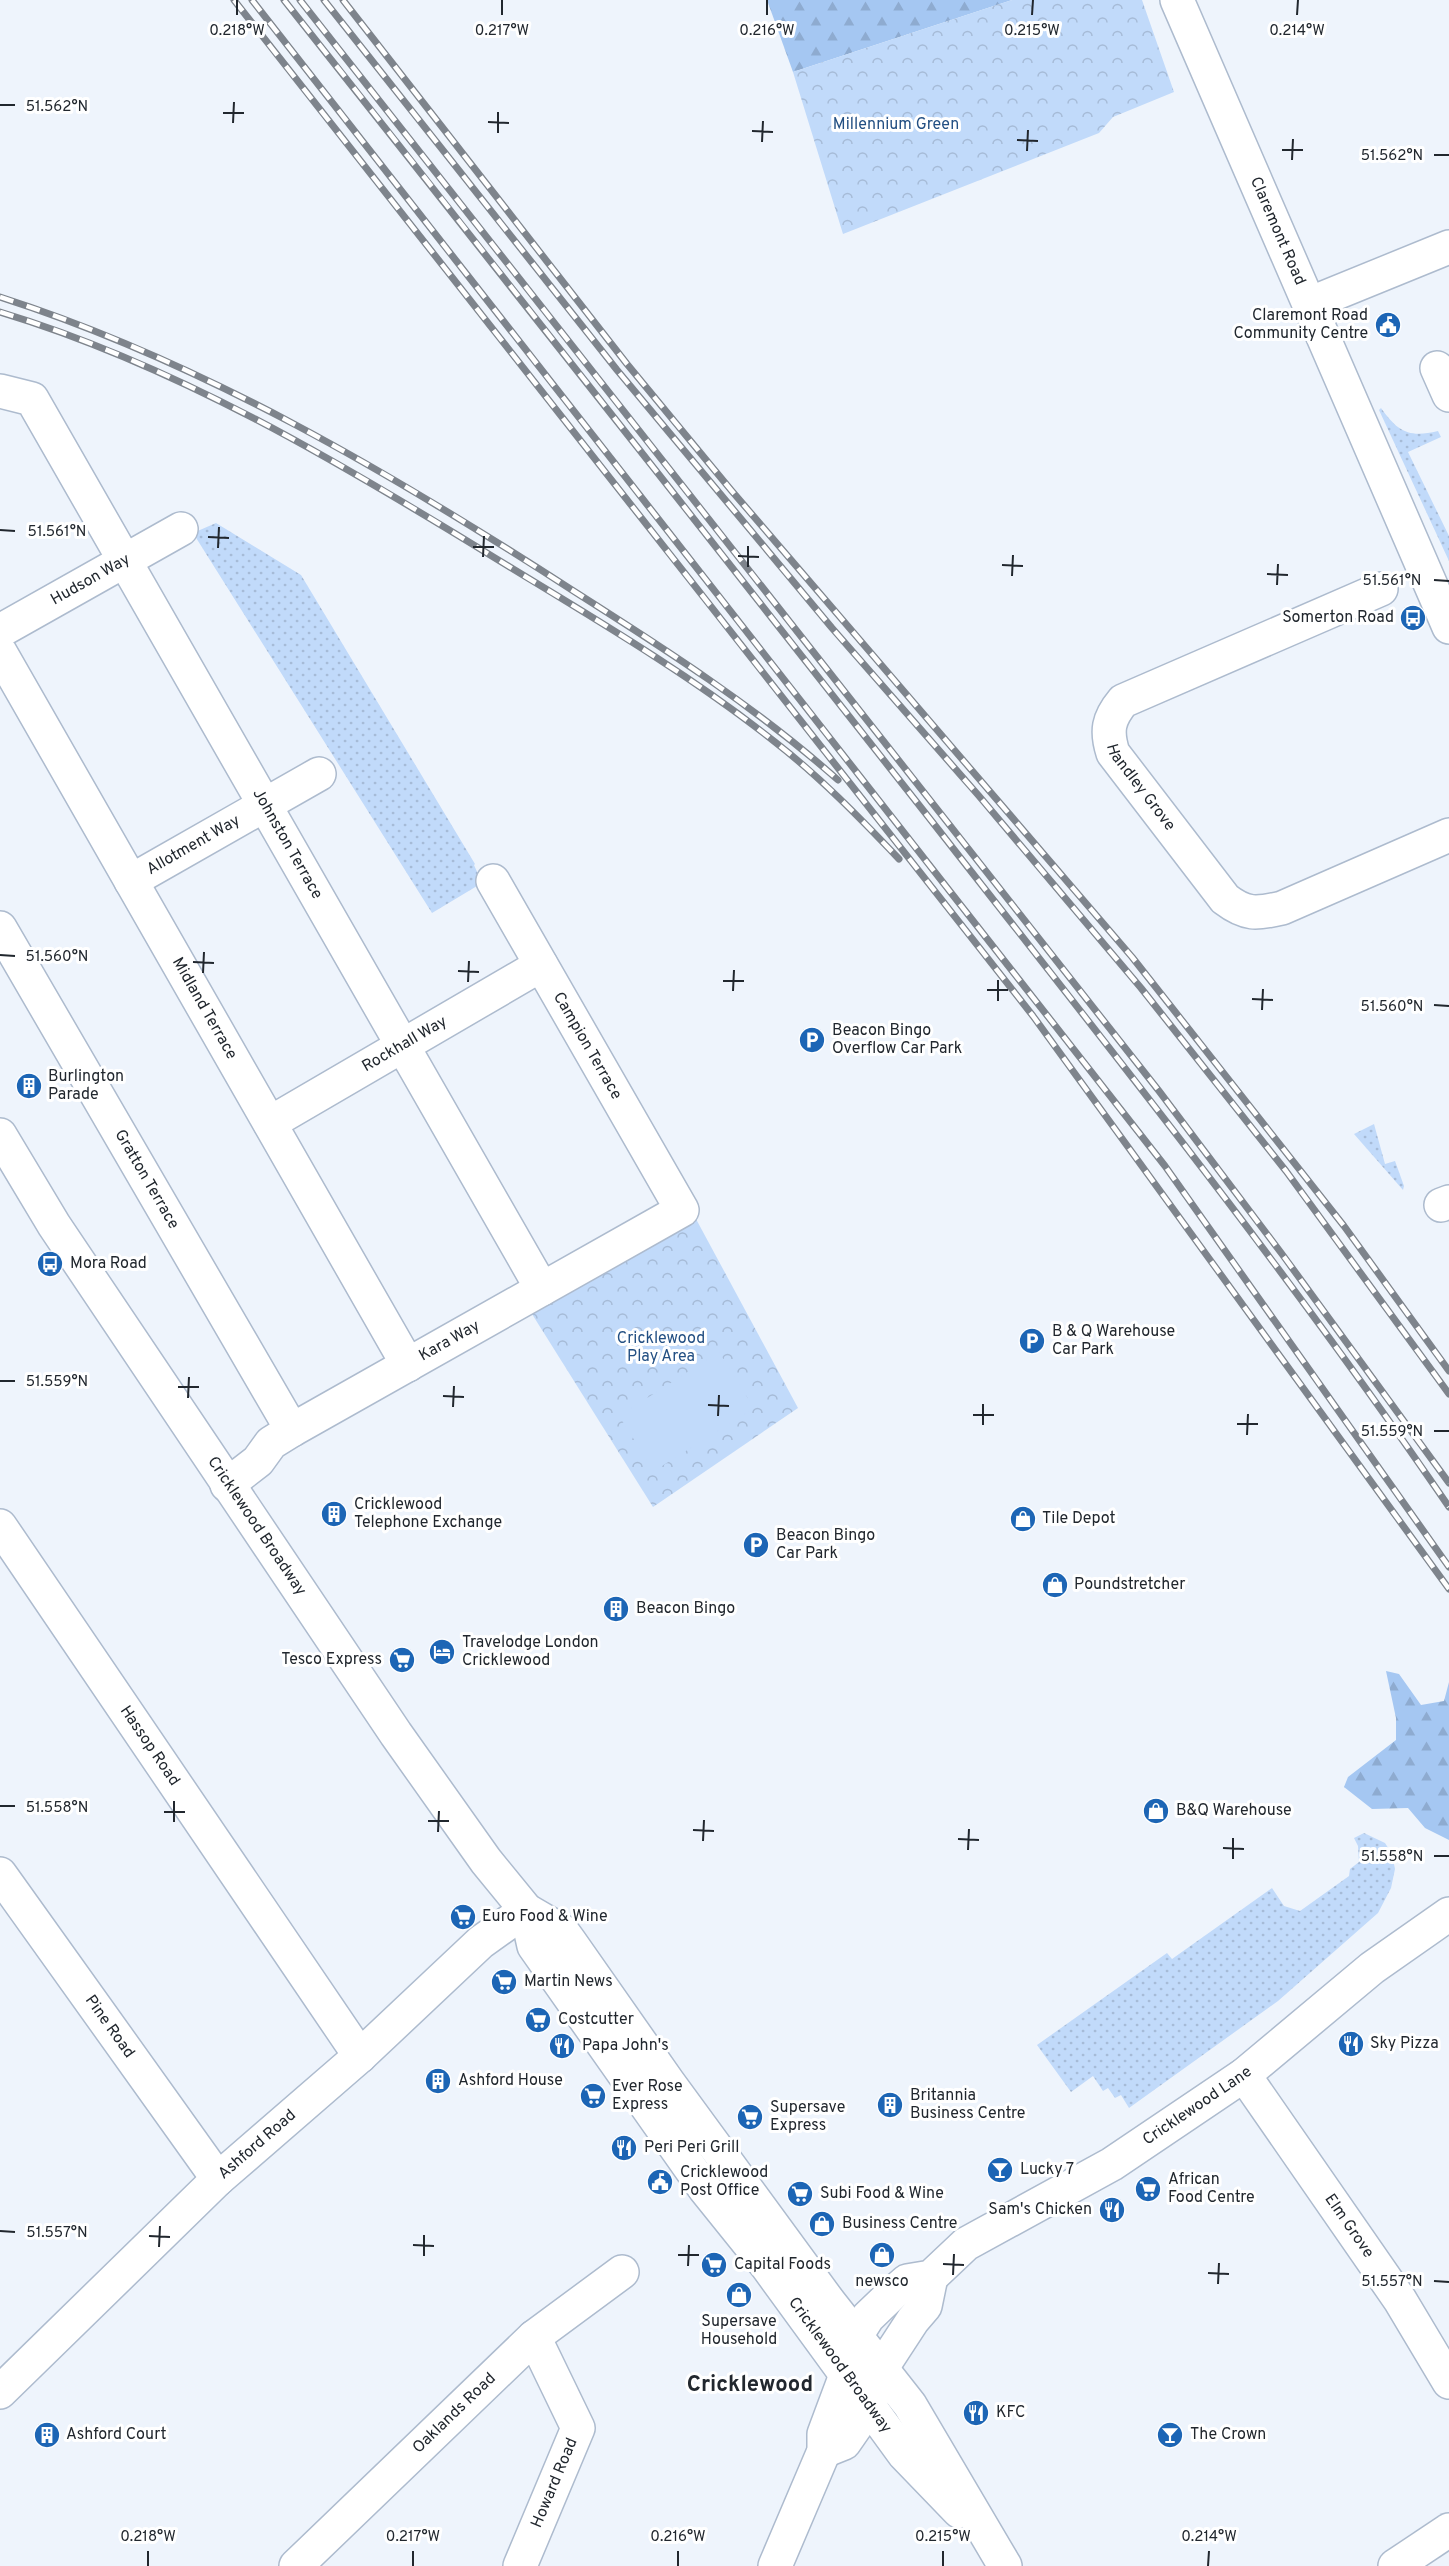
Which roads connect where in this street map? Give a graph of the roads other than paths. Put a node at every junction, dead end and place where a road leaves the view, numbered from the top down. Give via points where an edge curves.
1 (1177, 0) edge
2 (1449, 247) edge
3 (1309, 304) junction
4 (0, 391) edge
5 (182, 529) dead end
6 (125, 561) junction
7 (1382, 589) dead end
8 (1449, 627) edge
9 (0, 631) edge
10 (0, 652) edge
11 (319, 774) dead end
12 (266, 804) junction
13 (1449, 835) edge
14 (131, 881) junction
15 (493, 882) dead end
16 (0, 928) edge
17 (540, 965) junction
18 (401, 1047) junction
19 (270, 1123) junction
20 (0, 1135) edge
21 (682, 1210) joint
22 (542, 1289) junction
23 (408, 1365) junction
24 (292, 1430) junction
25 (227, 1485) junction
26 (0, 1526) edge
27 (0, 1874) edge
28 (526, 1910) junction
29 (1449, 1914) edge
30 (360, 2056) junction
31 (1244, 2076) junction
32 (218, 2179) junction
33 (622, 2271) dead end
34 (931, 2277) junction
35 (856, 2336) junction
36 (534, 2337) junction
37 (881, 2369) junction
38 (846, 2375) junction
39 (1449, 2382) edge
40 (0, 2388) edge
41 (869, 2407) junction
42 (824, 2451) junction
43 (1449, 2530) edge
44 (997, 2554) edge
45 (296, 2566) edge
46 (520, 2566) edge
47 (775, 2566) edge
48 (1395, 2566) edge

1 - 3 street, Claremont Road
2 - 3 street
3 - 8 street, Claremont Road
4 - 6 street, Johnston Terrace via 33,399
5 - 6 street, Hudson Way
6 - 9 street, Hudson Way
6 - 12 street, Johnston Terrace
7 - 13 street, Handley Grove via 1123,701 1111,715 1107,735 1113,753 1126,771 1225,899 1241,911 1261,913 1282,908
10 - 14 street, Midland Terrace
11 - 12 street, Allotment Way
12 - 14 street, Allotment Way
12 - 18 street, Johnston Terrace
14 - 19 street, Midland Terrace
15 - 17 street, Campion Terrace
16 - 24 street, Gratton Terrace
17 - 18 street, Rockhall Way
17 - 21 street, Campion Terrace
18 - 19 street, Rockhall Way
18 - 22 street, Johnston Terrace
19 - 23 street, Midland Terrace
20 - 25 street, Cricklewood Broadway via 54,1225
21 - 22 street, Kara Way
22 - 23 street, Kara Way
23 - 24 street, Kara Way
24 - 25 street, Kara Way via 271,1443 258,1461
25 - 28 street, Cricklewood Broadway via 396,1734 486,1861
26 - 30 street, Hassop Road
27 - 32 street, Pine Road
28 - 30 street, Ashford Road via 481,1942
28 - 35 street, Cricklewood Broadway via 562,1931
28 - 38 street, Cricklewood Broadway via 534,1947 543,1961 705,2189
29 - 31 street, Cricklewood Lane via 1372,1968
30 - 32 street, Ashford Road
31 - 34 street, Cricklewood Lane via 1112,2164 966,2244
31 - 39 street, Elm Grove via 1400,2300
32 - 40 street, Ashford Road
33 - 36 street, Oaklands Road
34 - 35 street, Cricklewood Lane via 907,2282 868,2317
34 - 37 street via 925,2306
35 - 37 street, Cricklewood Broadway
35 - 38 street
36 - 45 street, Oaklands Road
36 - 46 street, Howard Road via 579,2428
37 - 41 street
37 - 44 street, Cricklewood Broadway via 937,2448
38 - 41 street, Cricklewood Broadway
38 - 42 street via 824,2434
41 - 42 street via 844,2443
41 - 44 street, Cricklewood Broadway via 904,2454
42 - 47 street
43 - 48 street

